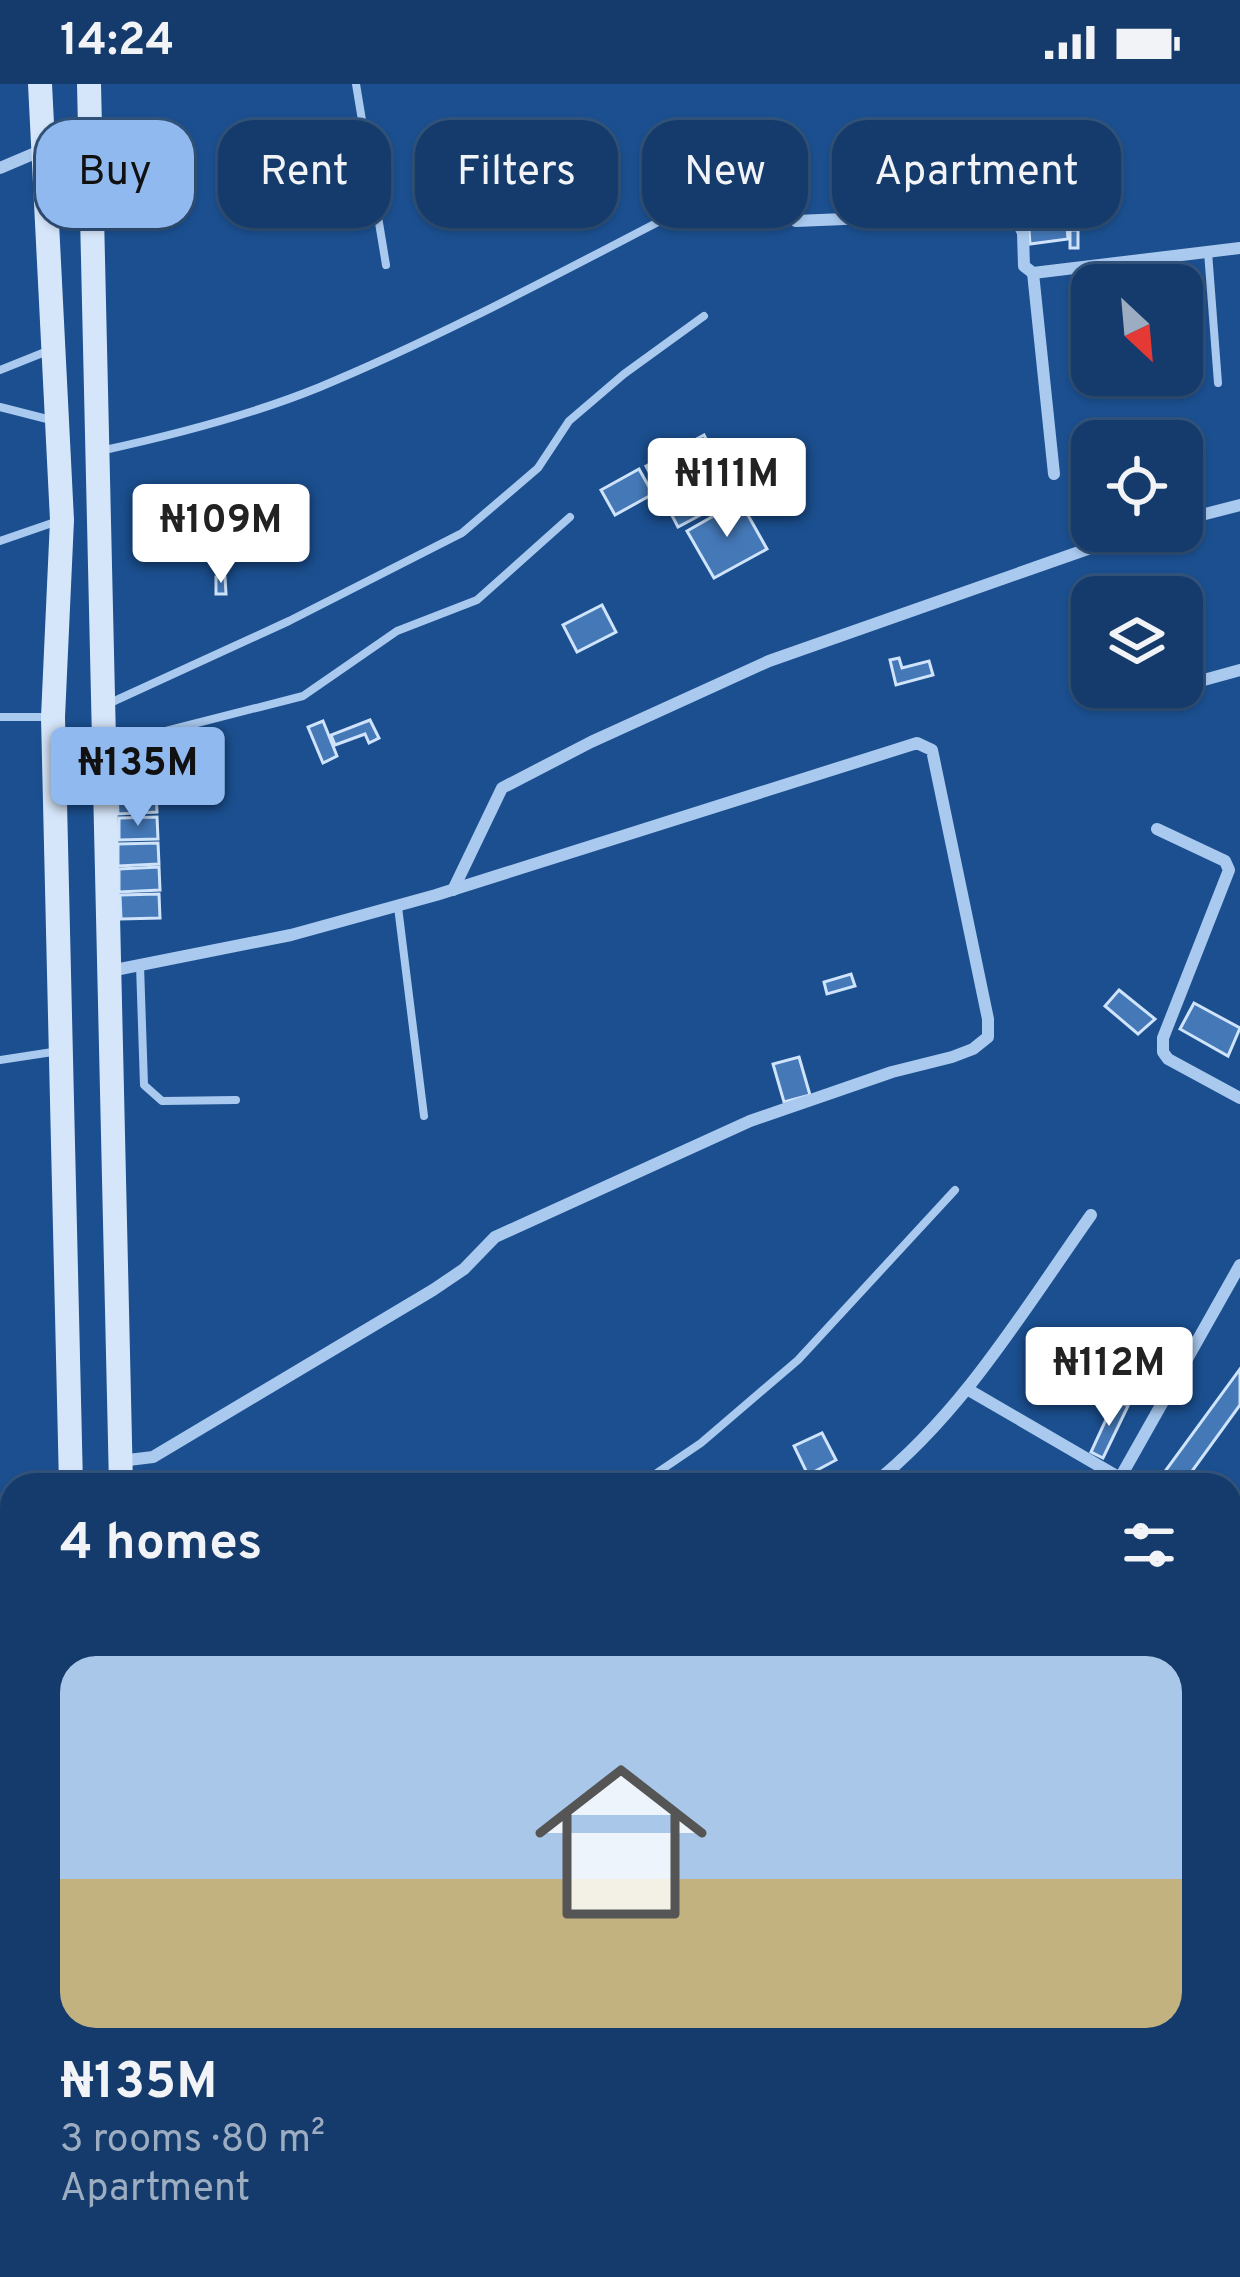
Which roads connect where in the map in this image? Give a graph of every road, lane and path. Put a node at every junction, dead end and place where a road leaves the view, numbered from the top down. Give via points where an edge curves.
1 (40, 84) edge
2 (89, 84) edge
3 (356, 84) edge
4 (40, 120) edge
5 (36, 154) edge
6 (0, 169) edge
7 (808, 221) edge
8 (45, 228) edge
9 (646, 228) edge
10 (1240, 248) edge
11 (1208, 252) junction
12 (386, 265) dead end
13 (1033, 273) junction
14 (704, 316) dead end
15 (52, 350) junction
16 (0, 370) edge
17 (1218, 382) dead end
18 (0, 407) edge
19 (56, 421) junction
20 (98, 452) junction
21 (1054, 474) dead end
22 (1240, 505) edge
23 (1203, 515) edge
24 (570, 517) dead end
25 (62, 520) junction
26 (0, 541) edge
27 (1079, 552) edge
28 (1240, 670) edge
29 (1203, 680) edge
30 (103, 706) junction
31 (0, 717) edge
32 (52, 717) junction
33 (104, 739) junction
34 (1157, 829) dead end
35 (452, 890) junction
36 (398, 905) junction
37 (140, 965) junction
38 (109, 971) junction
39 (60, 1051) junction
40 (0, 1060) edge
41 (1240, 1098) edge
42 (236, 1100) dead end
43 (424, 1116) dead end
44 (955, 1190) dead end
45 (1091, 1215) dead end
46 (1239, 1270) edge
47 (967, 1388) junction
48 (71, 1473) edge
49 (121, 1473) edge
50 (657, 1473) edge
51 (888, 1473) edge
52 (1107, 1473) edge
53 (1128, 1473) edge

1 - 4 main road
2 - 20 main road
3 - 12 lane
5 - 6 street
7 - 13 street via 1013,212 1024,266
8 - 15 main road
9 - 20 lane via 316,388
10 - 11 street
11 - 13 street
11 - 17 lane
13 - 21 street
14 - 30 lane via 569,421 538,468 462,532
15 - 16 lane
15 - 19 main road
18 - 19 lane
19 - 25 main road
20 - 30 main road
22 - 23 street
24 - 33 lane via 477,600 398,631 303,696 158,734
25 - 26 lane
25 - 32 main road
27 - 35 street via 769,661 502,788
28 - 29 street
30 - 33 main road
31 - 32 lane
32 - 39 main road
33 - 38 main road
34 - 41 street via 1229,870 1162,1052
35 - 36 street
35 - 49 street via 917,743 932,750 988,1036 952,1057 750,1121 494,1238 464,1268 361,1335
36 - 37 street
36 - 43 lane
37 - 38 street
37 - 42 lane via 144,1085 163,1101
38 - 49 main road
39 - 40 lane
39 - 48 main road
44 - 50 lane via 798,1360
45 - 47 street
46 - 53 street
47 - 51 street
47 - 52 street

